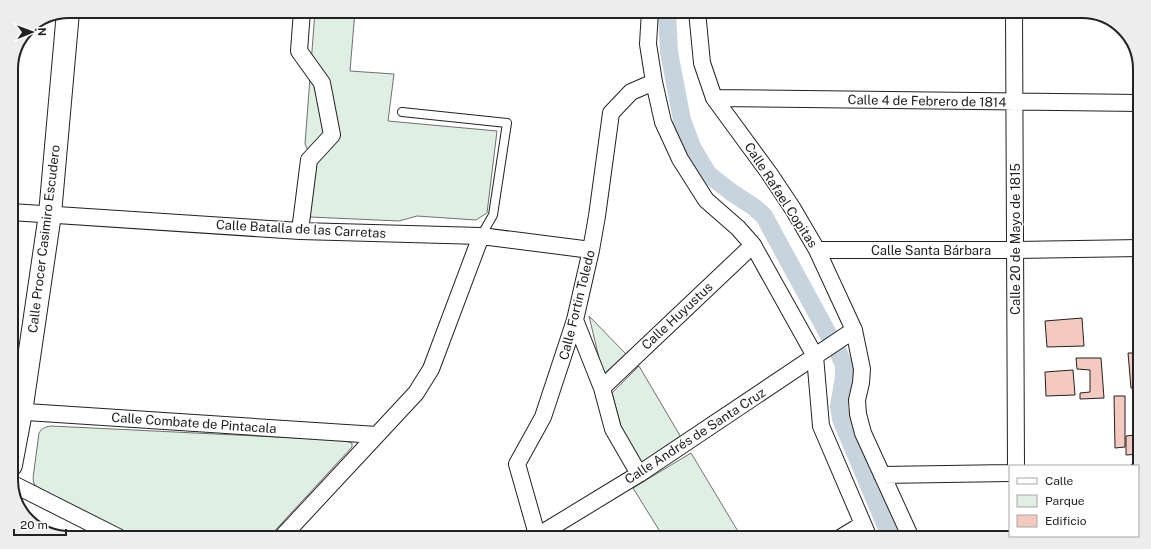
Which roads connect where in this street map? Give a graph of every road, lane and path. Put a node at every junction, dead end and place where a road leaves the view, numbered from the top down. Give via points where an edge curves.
1 (67, 18) edge
2 (301, 18) edge
3 (650, 18) edge
4 (698, 18) edge
5 (1014, 18) edge
6 (654, 82) junction
7 (714, 98) junction
8 (1015, 102) junction
9 (1133, 103) edge
10 (402, 112) dead end
11 (18, 212) edge
12 (50, 214) junction
13 (300, 230) junction
14 (481, 236) junction
15 (753, 244) junction
16 (1133, 248) edge
17 (591, 250) junction
18 (817, 250) junction
19 (1016, 250) junction
20 (575, 320) junction
21 (848, 334) junction
22 (819, 354) junction
23 (602, 388) junction
24 (18, 400) edge
25 (18, 412) edge
26 (377, 435) junction
27 (1016, 465) edge
28 (1009, 473) edge
29 (639, 474) junction
30 (882, 475) junction
31 (18, 486) edge
32 (106, 531) edge
33 (288, 531) edge
34 (534, 531) edge
35 (546, 531) edge
36 (866, 531) edge
37 (908, 531) edge

1 - 12 main road, Calle Procer Casimiro Escudero
2 - 13 street via 299,51 322,84 332,135 309,160
3 - 6 street via 648,44
4 - 7 street, Calle Rafael Copitas via 702,63
5 - 8 street, Calle 20 de Mayo de 1815
6 - 15 street via 663,122 680,159 706,200
6 - 17 street, Calle Fortin Toledo via 631,92 611,113
7 - 8 street, Calle 4 de Febrero de 1814
7 - 18 street, Calle Rafael Copitas via 769,173
8 - 9 street, Calle 4 de Febrero de 1814
8 - 19 street, Calle 20 de Mayo de 1815
10 - 14 lane via 507,123 493,215
11 - 12 street, Calle Batalla de las Carretas
12 - 13 street, Calle Batalla de las Carretas
12 - 24 main road, Calle Procer Casimiro Escudero
13 - 14 street, Calle Batalla de las Carretas
14 - 17 street, Calle Batalla de las Carretas
14 - 26 street via 431,368 416,394
15 - 22 street
15 - 23 street, Calle Huyustus
16 - 19 street, Calle Santa Bárbara
17 - 20 street, Calle Fortin Toledo
18 - 19 street, Calle Santa Bárbara
18 - 21 street, Calle Rafael Copitas
19 - 27 street, Calle 20 de Mayo de 1815
20 - 23 street
20 - 34 street, Calle Fortin Toledo via 544,417 517,464
21 - 22 street, Calle Andrés de Santa Cruz
21 - 30 street, Calle Rafael Copitas via 862,368 858,414 863,433
22 - 29 street, Calle Andrés de Santa Cruz
22 - 36 street via 821,426
23 - 29 street via 613,429
25 - 26 street, Calle Combate de Pintacala
26 - 33 street
28 - 30 street
29 - 35 street, Calle Andrés de Santa Cruz
30 - 37 street, Calle Rafael Copitas
31 - 32 street

